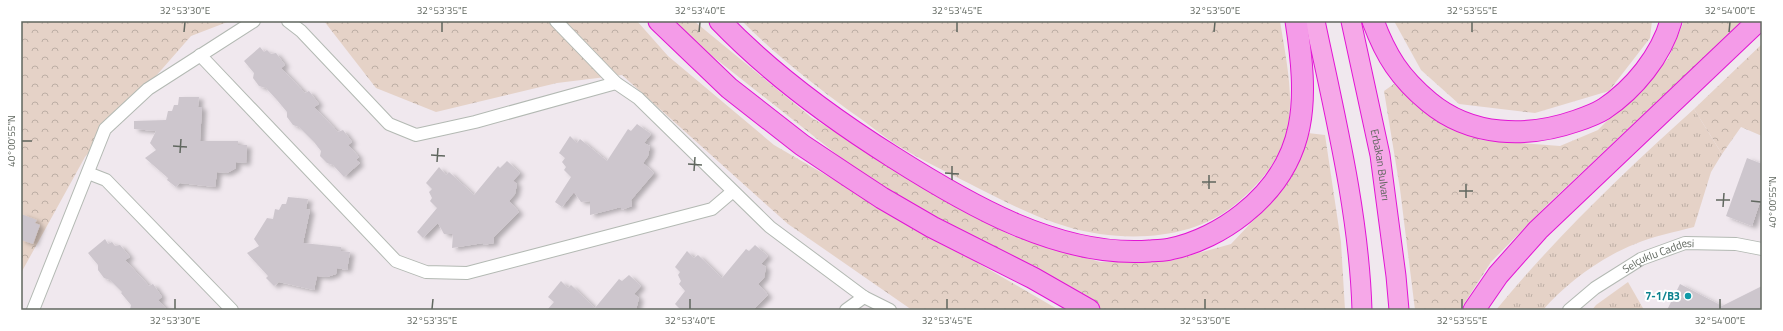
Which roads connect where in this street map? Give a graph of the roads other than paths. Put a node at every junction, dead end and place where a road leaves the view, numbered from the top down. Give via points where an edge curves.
1 (254, 21) edge
2 (288, 21) edge
3 (556, 21) edge
4 (659, 21) edge
5 (720, 21) edge
6 (1296, 21) edge
7 (1315, 21) edge
8 (1351, 21) edge
9 (1373, 21) edge
10 (1671, 21) edge
11 (1758, 21) edge
12 (200, 55) junction
13 (616, 83) junction
14 (88, 173) junction
15 (732, 192) junction
16 (1762, 249) edge
17 (864, 297) junction
18 (34, 310) edge
19 (232, 310) edge
20 (846, 310) edge
21 (890, 310) edge
22 (1089, 310) edge
23 (1362, 310) edge
24 (1399, 310) edge
25 (1474, 310) edge
26 (1569, 310) edge

1 - 12 street
2 - 13 street via 301,31 389,124 416,136
3 - 13 street
4 - 22 highway via 729,88 802,145 882,198
5 - 6 highway via 764,64 848,128 919,174 975,206 1045,235 1090,246 1134,252 1170,249 1222,229 1254,206 1279,177 1295,147 1300,128 1302,69
7 - 23 highway via 1347,179 1358,256
8 - 24 highway, Erbakan Bulvarı via 1380,155
9 - 10 highway via 1390,60 1402,76 1430,103 1463,121 1515,133 1546,130 1603,110 1642,75
11 - 25 highway via 1538,230 1498,275
12 - 14 street via 148,89 106,129
12 - 15 street via 396,261 426,272 467,273 628,231 712,209
13 - 15 street via 638,98
14 - 18 street
14 - 19 street via 106,180
15 - 17 street via 770,227
16 - 26 street, Selçuklu Caddesi via 1736,244 1685,243 1641,259 1595,288
17 - 20 street
17 - 21 street

